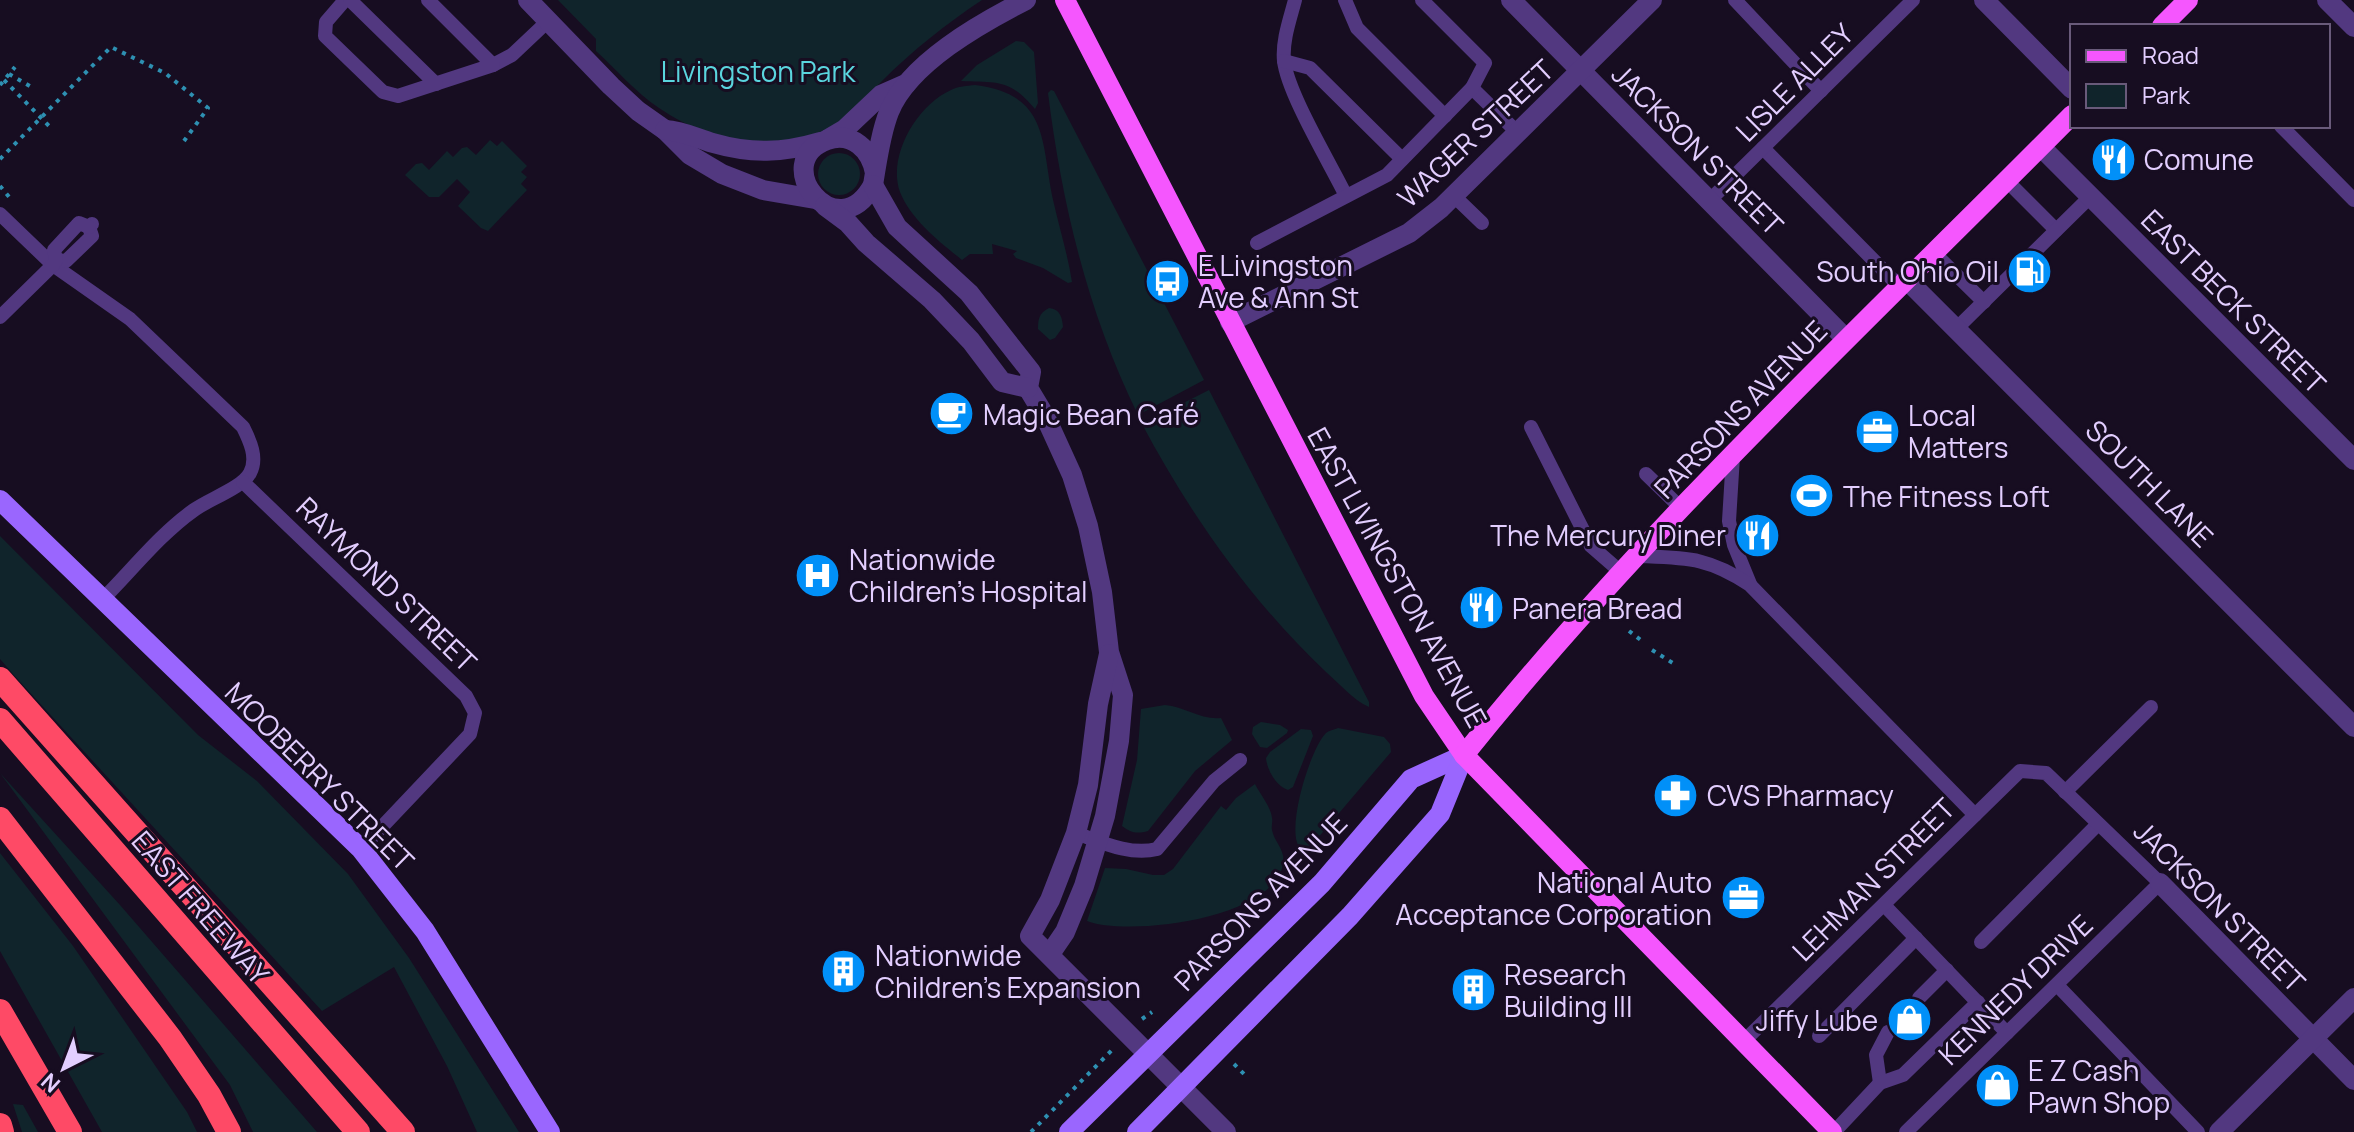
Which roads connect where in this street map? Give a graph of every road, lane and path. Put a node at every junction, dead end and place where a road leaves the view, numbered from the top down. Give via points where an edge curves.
1 (348, 0) edge
2 (428, 0) edge
3 (528, 0) edge
4 (1026, 0) edge
5 (1065, 0) edge
6 (1295, 0) edge
7 (1345, 0) edge
8 (1422, 0) edge
9 (1511, 0) edge
10 (1652, 0) edge
11 (1735, 0) edge
12 (1913, 0) edge
13 (1984, 0) edge
14 (2188, 0) edge
15 (2327, 0) edge
16 (548, 21) junction
17 (2171, 23) edge
18 (2354, 27) edge
19 (1284, 61) junction
20 (493, 65) junction
21 (15, 67) dead end
22 (1581, 71) junction
23 (9, 74) junction
24 (4, 80) junction
25 (436, 84) junction
26 (906, 84) junction
27 (0, 85) edge
28 (2070, 87) edge
29 (33, 88) dead end
30 (1472, 88) junction
31 (1821, 91) junction
32 (1445, 116) junction
33 (2070, 117) edge
34 (40, 118) junction
35 (49, 126) dead end
36 (2283, 128) edge
37 (665, 130) junction
38 (1518, 133) junction
39 (826, 140) junction
40 (184, 141) dead end
41 (2041, 147) junction
42 (1763, 148) junction
43 (0, 159) edge
44 (1402, 159) junction
45 (874, 179) junction
46 (2006, 180) junction
47 (1346, 196) junction
48 (1454, 196) junction
49 (2090, 197) junction
50 (1710, 200) junction
51 (2354, 200) edge
52 (820, 203) junction
53 (0, 214) edge
54 (1482, 223) dead end
55 (91, 226) dead end
56 (2056, 230) junction
57 (1257, 243) dead end
58 (1933, 252) junction
59 (55, 262) junction
60 (1902, 283) junction
61 (1984, 302) junction
62 (0, 317) edge
63 (1230, 322) junction
64 (1956, 329) junction
65 (1845, 338) junction
66 (1028, 388) junction
67 (1531, 427) dead end
68 (1733, 456) junction
69 (2354, 460) edge
70 (1646, 474) dead end
71 (243, 482) junction
72 (0, 500) edge
73 (1682, 509) junction
74 (1713, 526) dead end
75 (1697, 548) dead end
76 (1638, 556) junction
77 (1622, 573) junction
78 (1750, 585) junction
79 (102, 600) junction
80 (1629, 631) dead end
81 (1642, 641) dead end
82 (1652, 650) dead end
83 (1109, 652) junction
84 (1676, 665) dead end
85 (0, 679) edge
86 (2151, 707) dead end
87 (0, 720) edge
88 (2354, 727) edge
89 (1464, 755) junction
90 (1240, 760) dead end
91 (2046, 773) joint
92 (2065, 792) junction
93 (1975, 815) junction
94 (0, 819) edge
95 (2098, 824) junction
96 (1076, 833) junction
97 (1098, 841) junction
98 (361, 849) junction
99 (2160, 883) junction
100 (1884, 905) junction
101 (1916, 938) junction
102 (1981, 942) dead end
103 (1050, 954) junction
104 (1947, 970) junction
105 (2057, 985) junction
106 (1919, 998) dead end
107 (2354, 998) edge
108 (1978, 1002) junction
109 (0, 1011) edge
110 (1152, 1012) dead end
111 (1142, 1019) dead end
112 (1888, 1032) dead end
113 (2007, 1033) junction
114 (1819, 1036) dead end
115 (2313, 1039) junction
116 (1743, 1042) junction
117 (1113, 1049) dead end
118 (1147, 1053) junction
119 (1233, 1062) dead end
120 (1246, 1076) dead end
121 (2354, 1080) edge
122 (1880, 1083) junction
123 (1181, 1088) junction
124 (0, 1125) edge
125 (2, 1132) edge
126 (70, 1132) edge
127 (229, 1132) edge
128 (358, 1132) edge
129 (403, 1132) edge
130 (550, 1132) edge
131 (1031, 1132) edge
132 (1069, 1132) edge
133 (1137, 1132) edge
134 (1226, 1132) edge
135 (1833, 1132) edge
136 (1906, 1132) edge
137 (2198, 1132) edge
138 (2219, 1132) edge

1 - 25 lane
1 - 25 lane via 326,22 325,36 383,92 398,96
2 - 20 lane
3 - 16 street
4 - 26 street via 954,42
5 - 63 main road, EAST LIVINGSTON AVENUE
6 - 19 lane
7 - 32 lane via 1357,28
8 - 30 lane via 1485,63
9 - 22 street, JACKSON STREET
10 - 22 street, WAGER STREET
11 - 31 lane
12 - 31 lane, LISLE ALLEY
13 - 28 street
14 - 17 main road
15 - 18 street
16 - 20 lane via 512,55
16 - 37 street via 620,95
19 - 44 lane via 1310,68
19 - 47 lane via 1291,86
20 - 25 lane
21 - 23 path
22 - 38 street, WAGER STREET
22 - 50 street, JACKSON STREET
23 - 24 path
23 - 29 path
24 - 27 path
24 - 34 path
26 - 39 street via 881,95
26 - 45 street via 890,111
30 - 32 lane
30 - 38 lane
31 - 42 lane, LISLE ALLEY
32 - 44 lane
33 - 41 main road, PARSONS AVENUE
34 - 35 path
34 - 40 path via 111,47 165,73 208,108
34 - 43 path
36 - 51 lane
37 - 39 street via 747,151 796,149
37 - 52 street via 690,155 722,174
38 - 48 street, WAGER STREET
39 - 45 street via 858,143 867,151
39 - 52 street via 814,148 804,168 808,191
41 - 46 main road, PARSONS AVENUE
41 - 49 street, EAST BECK STREET
42 - 50 lane, LISLE ALLEY
42 - 60 lane
44 - 47 lane via 1387,175
45 - 52 street via 867,196 853,206 836,209
45 - 66 street via 897,227 969,293 1031,372
46 - 56 lane
46 - 58 main road, PARSONS AVENUE
47 - 57 lane
48 - 54 lane
48 - 63 street, WAGER STREET via 1409,233
49 - 56 lane
49 - 69 street, EAST BECK STREET
50 - 65 street, JACKSON STREET
52 - 66 street via 932,300 1002,382
53 - 59 lane
55 - 59 lane via 79,223 54,250
56 - 61 lane
58 - 60 main road, PARSONS AVENUE
58 - 61 lane
59 - 62 lane
59 - 71 lane via 130,319 243,427 253,446 252,470
60 - 64 street, SOUTH LANE
60 - 65 main road, PARSONS AVENUE
61 - 64 lane
63 - 89 main road, EAST LIVINGSTON AVENUE via 1424,696
64 - 88 street, SOUTH LANE
65 - 68 main road, PARSONS AVENUE
66 - 83 street via 1072,475 1088,526
67 - 77 lane via 1591,546
68 - 73 main road, PARSONS AVENUE
68 - 78 lane via 1729,521
70 - 73 lane
71 - 79 lane via 178,521
71 - 98 lane, RAYMOND STREET via 466,696 475,713 470,734
72 - 79 street, MOOBERRY STREET
73 - 76 main road, PARSONS AVENUE
74 - 75 path
76 - 77 main road, PARSONS AVENUE
76 - 78 lane via 1706,561
77 - 89 main road, PARSONS AVENUE
78 - 93 lane
79 - 98 street, MOOBERRY STREET
80 - 81 path
82 - 84 path
83 - 96 street
83 - 97 street via 1123,695
85 - 129 highway
86 - 92 lane
87 - 128 highway, EAST FREEWAY
89 - 116 main road, EAST LIVINGSTON AVENUE
89 - 118 street, PARSONS AVENUE via 1411,779 1322,883
89 - 123 street, PARSONS AVENUE via 1440,814 1350,916
90 - 97 lane via 1214,781 1157,849 1128,850
91 - 92 lane, JACKSON STREET
91 - 93 lane, LEHMAN STREET via 2020,771
92 - 95 lane, JACKSON STREET
93 - 100 lane, LEHMAN STREET
94 - 127 highway via 170,1038
95 - 99 lane, JACKSON STREET
95 - 102 lane
96 - 97 lane
96 - 103 street via 1030,936
97 - 103 street via 1070,920
98 - 130 street, MOOBERRY STREET via 425,931
99 - 105 lane, KENNEDY DRIVE
99 - 115 street, JACKSON STREET
100 - 101 lane
100 - 116 lane, LEHMAN STREET
101 - 104 lane
101 - 114 lane
103 - 118 street
104 - 106 lane
104 - 108 lane
105 - 113 lane, KENNEDY DRIVE
105 - 137 lane
107 - 115 street
108 - 113 lane
108 - 122 lane via 1903,1075
109 - 126 highway
110 - 111 path
112 - 122 lane via 1876,1055
113 - 136 lane, KENNEDY DRIVE
115 - 121 street, JACKSON STREET
115 - 138 street
116 - 135 main road, EAST LIVINGSTON AVENUE
117 - 131 path
118 - 123 street
118 - 132 street, PARSONS AVENUE
119 - 120 path
122 - 135 lane
123 - 133 street, PARSONS AVENUE
123 - 134 street
124 - 125 highway

